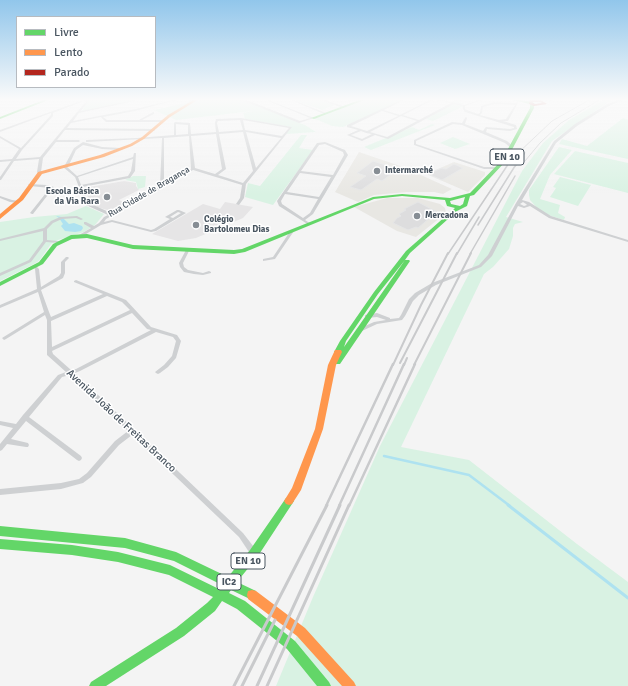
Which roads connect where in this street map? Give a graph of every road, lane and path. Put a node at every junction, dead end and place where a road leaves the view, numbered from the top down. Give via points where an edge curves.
1 (37, 131) edge
2 (62, 131) edge
3 (153, 131) edge
4 (175, 131) edge
5 (191, 131) edge
6 (244, 131) junction
7 (288, 131) edge
8 (358, 131) edge
9 (364, 131) edge
10 (401, 131) edge
11 (438, 131) edge
12 (479, 131) edge
13 (520, 131) edge
14 (569, 131) edge
15 (367, 132) joint
16 (218, 133) junction
17 (484, 133) joint
18 (375, 134) junction
19 (191, 135) junction
20 (175, 136) junction
21 (0, 137) edge
22 (163, 137) junction
23 (283, 137) junction
24 (143, 138) junction
25 (496, 138) junction
26 (516, 138) junction
27 (55, 141) junction
28 (85, 143) junction
29 (512, 147) junction
30 (21, 149) junction
31 (121, 150) junction
32 (135, 154) dead end
33 (41, 158) junction
34 (134, 158) junction
35 (13, 160) junction
36 (0, 161) edge
37 (476, 165) junction
38 (65, 166) junction
39 (497, 168) junction
40 (193, 169) junction
41 (255, 171) junction
42 (299, 172) junction
43 (40, 173) junction
44 (215, 176) junction
45 (333, 176) junction
46 (489, 176) junction
47 (76, 177) junction
48 (0, 179) edge
49 (30, 184) junction
50 (244, 184) junction
51 (80, 186) junction
52 (162, 187) junction
53 (525, 190) junction
54 (284, 193) junction
55 (0, 197) edge
56 (321, 198) junction
57 (450, 201) junction
58 (18, 202) junction
59 (464, 202) junction
60 (518, 203) junction
61 (238, 204) dead end
62 (529, 205) junction
63 (522, 207) junction
64 (514, 210) junction
65 (32, 213) dead end
66 (451, 214) junction
67 (111, 215) junction
68 (0, 217) edge
69 (81, 218) dead end
70 (173, 219) dead end
71 (303, 220) junction
72 (86, 223) dead end
73 (100, 224) junction
74 (309, 224) junction
75 (94, 228) junction
76 (45, 229) junction
77 (80, 236) junction
78 (286, 236) junction
79 (424, 238) junction
80 (0, 240) edge
81 (46, 240) junction
82 (628, 241) edge
83 (58, 242) junction
84 (187, 251) junction
85 (67, 258) dead end
86 (264, 260) dead end
87 (35, 267) junction
88 (209, 272) dead end
89 (0, 276) edge
90 (76, 281) dead end
91 (0, 284) edge
92 (39, 290) junction
93 (107, 294) junction
94 (376, 305) junction
95 (0, 306) edge
96 (366, 306) junction
97 (132, 311) junction
98 (47, 312) junction
99 (369, 315) junction
100 (383, 319) junction
101 (49, 320) junction
102 (356, 321) junction
103 (154, 331) junction
104 (356, 333) junction
105 (4, 338) dead end
106 (50, 350) junction
107 (70, 372) junction
108 (158, 372) dead end
109 (329, 380) junction
110 (25, 417) junction
111 (0, 423) edge
112 (17, 427) junction
113 (132, 431) junction
114 (6, 441) junction
115 (26, 445) dead end
116 (0, 448) edge
117 (79, 458) dead end
118 (0, 492) edge
119 (0, 531) edge
120 (0, 544) edge
121 (254, 553) junction
122 (95, 686) edge
123 (325, 686) edge
124 (350, 686) edge

1 - 30 street
2 - 27 street
3 - 24 main road
4 - 20 street
5 - 19 street
6 - 16 street
6 - 23 street
6 - 41 street
7 - 23 street
8 - 18 street via 348,135 362,140
9 - 15 street
10 - 18 street via 387,138
11 - 37 street via 415,141 415,144
12 - 17 street
13 - 26 main road, EN 10
14 - 53 street via 555,142
15 - 18 street
16 - 19 street
16 - 44 street via 224,169
17 - 25 street
19 - 20 street
19 - 40 street, Rua Cidade de Bragança
20 - 22 street
21 - 30 street
22 - 24 street
22 - 52 street
23 - 41 street
24 - 28 street
24 - 31 main road
25 - 26 street
25 - 29 street
26 - 29 main road, EN 10
27 - 28 street
27 - 33 street
28 - 31 street
28 - 38 street via 75,149
29 - 39 main road, EN 10
30 - 35 street
31 - 38 main road
32 - 34 street
33 - 35 street
33 - 43 street via 38,172
34 - 47 street
34 - 51 street via 130,177
35 - 36 street
35 - 48 street
37 - 39 street via 487,169
37 - 46 street via 476,168 485,171
38 - 43 main road
38 - 47 street
39 - 46 main road, EN 10
40 - 44 street
40 - 52 street, Rua Cidade de Bragança
41 - 50 street
42 - 45 street
42 - 45 street via 318,144 325,143 346,153
42 - 54 street
43 - 49 main road
44 - 50 street
45 - 56 street
46 - 59 main road, EN 10
47 - 51 street
49 - 58 main road
49 - 65 street via 52,188
50 - 61 street via 242,198
51 - 67 street via 88,204
52 - 67 street, Rua Cidade de Bragança
53 - 60 street
53 - 62 street
54 - 56 street
54 - 71 street via 279,201 280,205
55 - 58 street
56 - 71 street via 311,214
57 - 59 main road
57 - 59 main road
57 - 66 main road
57 - 74 main road via 410,195 383,196
58 - 68 main road
59 - 66 main road, EN 10
60 - 62 street
60 - 63 street
60 - 64 street
62 - 63 street
62 - 82 street via 564,222
63 - 64 street
64 - 100 street via 490,256 480,266 424,289 411,300 403,316 395,320
66 - 79 main road, EN 10
67 - 73 street, Rua Cidade de Bragança
69 - 76 street via 61,218
70 - 73 street via 153,232 112,221
71 - 74 street
72 - 75 street
73 - 75 street, Rua Cidade de Bragança
74 - 78 main road
75 - 77 street, Rua Cidade de Bragança
76 - 80 street
76 - 81 street
77 - 83 main road
77 - 84 main road via 133,248
78 - 84 main road via 243,251
78 - 86 street via 274,258
79 - 94 main road, EN 10
79 - 96 main road, EN 10 via 399,262
81 - 83 street
81 - 89 street via 30,261
83 - 87 main road
84 - 88 street via 181,263 186,271 194,274
85 - 92 street via 63,262 61,277
87 - 91 main road
87 - 92 street
90 - 93 street
92 - 95 street
92 - 98 street
93 - 97 street via 124,301
93 - 101 street
94 - 99 main road, EN 10
94 - 100 street via 376,311
96 - 99 street
96 - 102 main road, EN 10
97 - 103 street
97 - 106 street
98 - 101 street
98 - 105 street
99 - 100 street
99 - 102 street
99 - 104 main road, EN 10
100 - 104 street
101 - 106 street
102 - 109 main road, EN 10 via 336,353
103 - 107 street
103 - 108 street via 175,336 180,341 174,357
104 - 109 main road, EN 10 via 341,355
106 - 107 street, Avenida João de Freitas Branco via 50,356
107 - 110 street via 60,376
107 - 113 street, Avenida João de Freitas Branco
109 - 121 main road, EN 10 via 319,429 296,490
110 - 112 street
110 - 117 street
111 - 112 street
112 - 114 street
113 - 118 street via 81,481 61,486
113 - 121 street, Avenida João de Freitas Branco via 240,535
114 - 115 street
114 - 116 street
119 - 124 main road, IC2 via 125,543 176,557 247,591 301,632
120 - 123 main road, IC2 via 118,557 170,570 241,605 291,645
121 - 122 main road, EN 10 via 212,607 180,632

